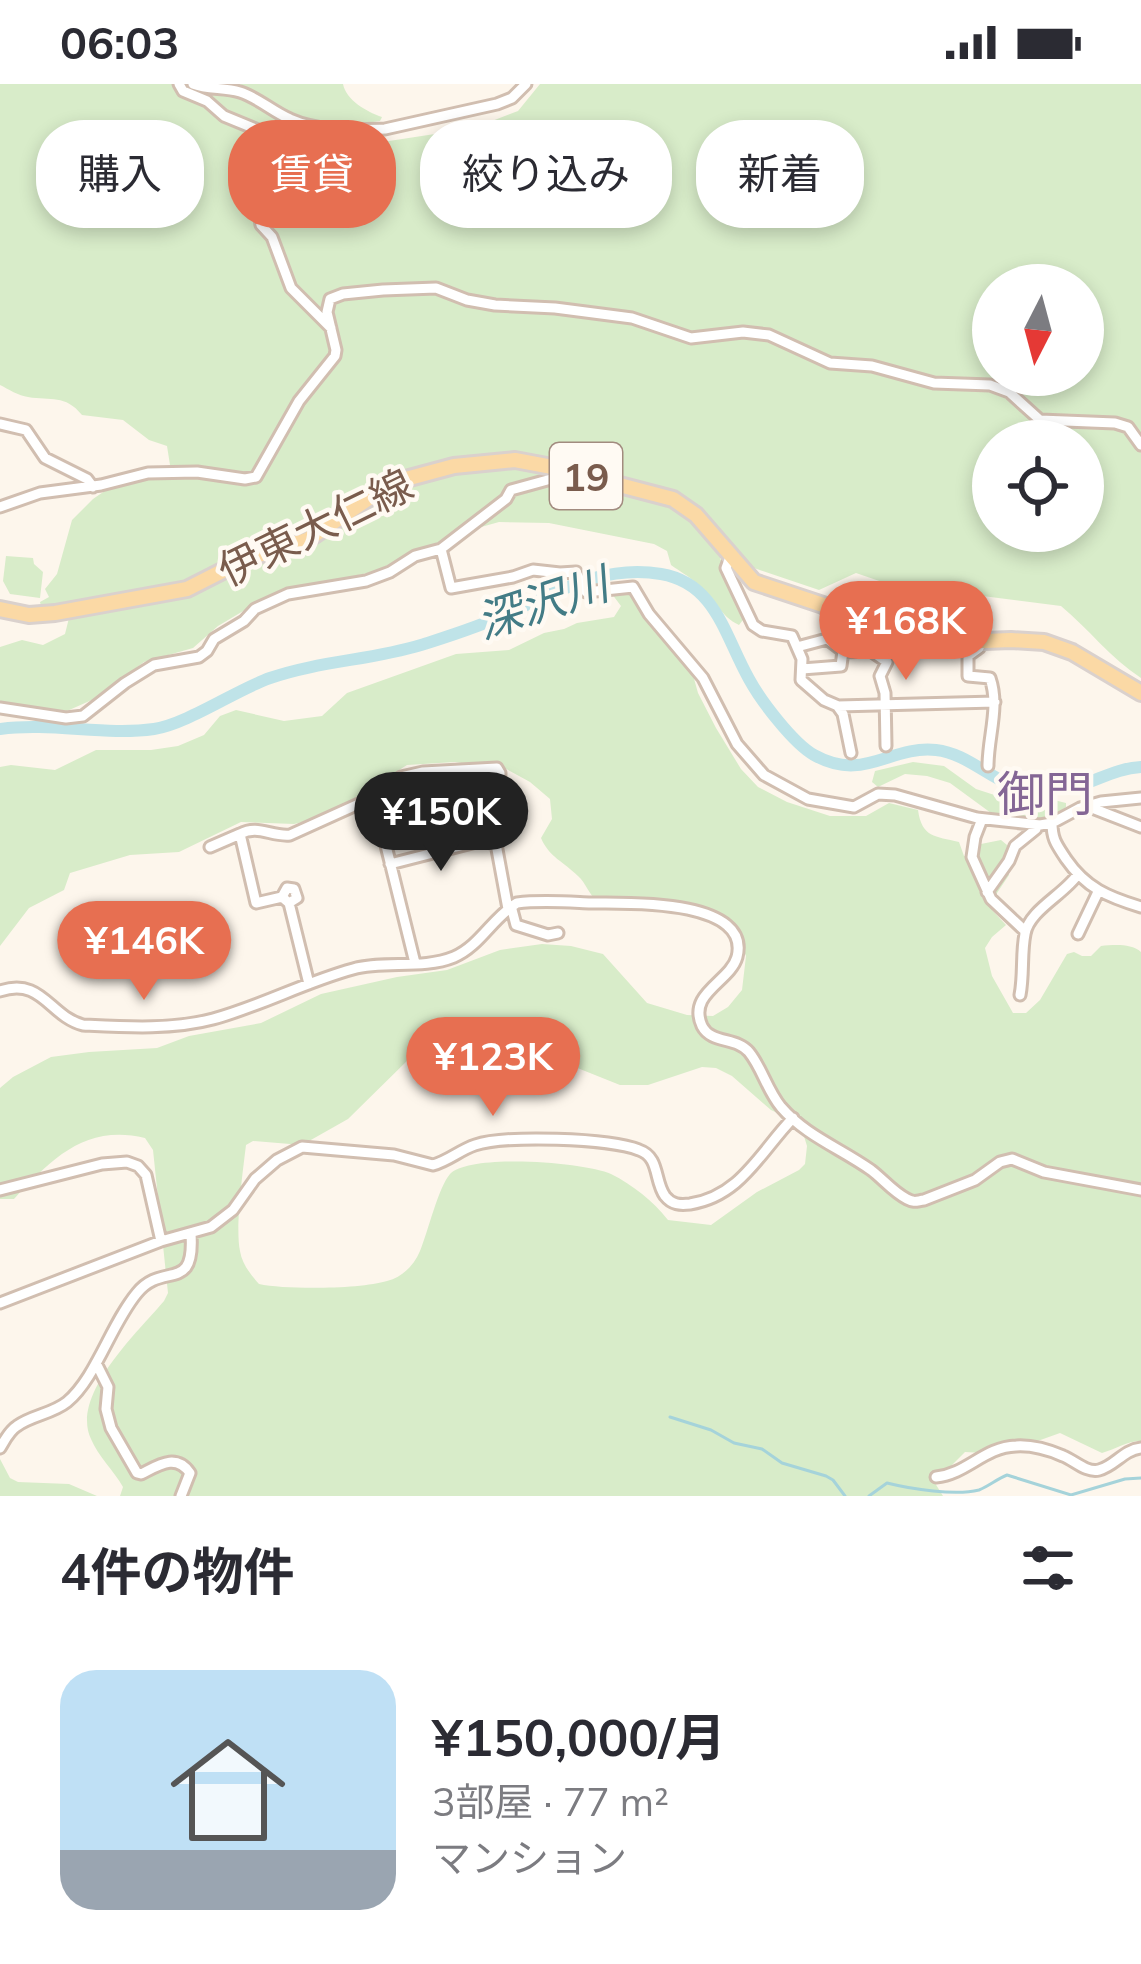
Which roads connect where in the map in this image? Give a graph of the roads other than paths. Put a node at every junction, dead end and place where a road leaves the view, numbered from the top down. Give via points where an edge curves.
1 (179, 84) edge
2 (193, 84) edge
3 (526, 84) edge
4 (332, 329) junction
5 (0, 424) edge
6 (1141, 445) edge
7 (574, 472) junction
8 (93, 487) junction
9 (0, 507) edge
10 (441, 549) junction
11 (730, 556) junction
12 (0, 609) edge
13 (982, 640) junction
14 (906, 644) junction
15 (797, 647) junction
16 (871, 651) junction
17 (843, 652) junction
18 (802, 669) junction
19 (1141, 693) edge
20 (995, 703) junction
21 (885, 705) junction
22 (838, 706) junction
23 (0, 708) edge
24 (886, 746) dead end
25 (850, 753) dead end
26 (988, 766) dead end
27 (374, 797) junction
28 (1141, 797) edge
29 (1087, 806) junction
30 (982, 818) junction
31 (1052, 823) junction
32 (1036, 827) junction
33 (1141, 827) edge
34 (239, 834) junction
35 (1053, 841) junction
36 (496, 844) junction
37 (210, 847) dead end
38 (390, 864) junction
39 (1078, 874) junction
40 (987, 892) junction
41 (1099, 892) junction
42 (1141, 907) edge
43 (510, 908) junction
44 (1024, 931) junction
45 (558, 933) dead end
46 (1078, 934) dead end
47 (415, 963) junction
48 (309, 984) junction
49 (0, 991) edge
50 (1020, 995) dead end
51 (793, 1118) junction
52 (0, 1190) edge
53 (1141, 1190) edge
54 (191, 1234) junction
55 (161, 1241) junction
56 (0, 1299) edge
57 (96, 1363) junction
58 (0, 1448) edge
59 (1141, 1448) edge
60 (936, 1477) dead end
61 (181, 1496) edge

1 - 4 street via 258,130 289,171 260,219 291,288
2 - 3 street via 240,92 312,126 385,129 496,104
4 - 6 street via 333,297 418,287 632,318 691,338 770,334 830,363 990,385 1040,419 1115,423
4 - 8 street via 333,361 299,401 256,477 148,473
5 - 8 street via 26,430 45,458
7 - 10 street via 511,490
7 - 11 main road, 伊東大仁線 / 19 via 682,504
7 - 12 main road, 伊東大仁線 / 19 via 500,460 428,471 378,492 308,540 187,589 56,613
8 - 9 street
10 - 23 street via 366,581 288,594 214,639 199,657 154,665 83,716
10 - 30 street via 451,588 530,570 575,572 584,591 633,586 703,678 737,745 764,776 808,799 858,806 896,795
11 - 14 main road, 伊東大仁線 / 19 via 754,582
11 - 15 street via 726,568 753,625 790,634
13 - 14 main road, 伊東大仁線 / 19
13 - 19 main road, 伊東大仁線 / 19 via 1055,645
13 - 20 street via 968,656 968,676 992,680
14 - 16 street
15 - 17 street via 827,639
15 - 18 street
16 - 17 street
16 - 21 street via 887,662 880,676
17 - 18 street via 841,666
18 - 22 street via 804,684
20 - 21 street
20 - 26 street
21 - 22 street
21 - 24 street
22 - 25 street
27 - 34 street via 290,835 255,828
27 - 36 street via 401,777 497,768
27 - 38 street
28 - 29 street
29 - 31 street
29 - 33 street
30 - 32 street
30 - 40 street via 972,856
31 - 32 street
31 - 35 street
32 - 35 street
32 - 40 street
34 - 37 street
34 - 48 street via 256,903 285,900
35 - 39 street
36 - 38 street
36 - 43 street
38 - 47 street
39 - 41 street
39 - 44 street
40 - 44 street
41 - 42 street
41 - 46 street
43 - 45 street via 516,925
43 - 47 street via 464,952
43 - 51 street via 648,904 719,920 735,936 737,954 702,1000 701,1023 712,1037 747,1049
44 - 50 street
47 - 48 street via 366,966
48 - 49 street via 214,1018 141,1025 76,1024 35,992
51 - 53 street via 909,1200 958,1188 1012,1159
51 - 54 street via 736,1186 699,1202 673,1203 639,1150 591,1142 504,1139 434,1166 302,1147 255,1179 220,1221
52 - 55 street via 128,1162 146,1175
54 - 55 street
54 - 57 street via 188,1267 142,1287
55 - 56 street
57 - 58 street via 62,1406 14,1427
57 - 61 street via 108,1387 111,1428 137,1473 181,1463 190,1472
59 - 60 street via 1099,1470 1016,1446

